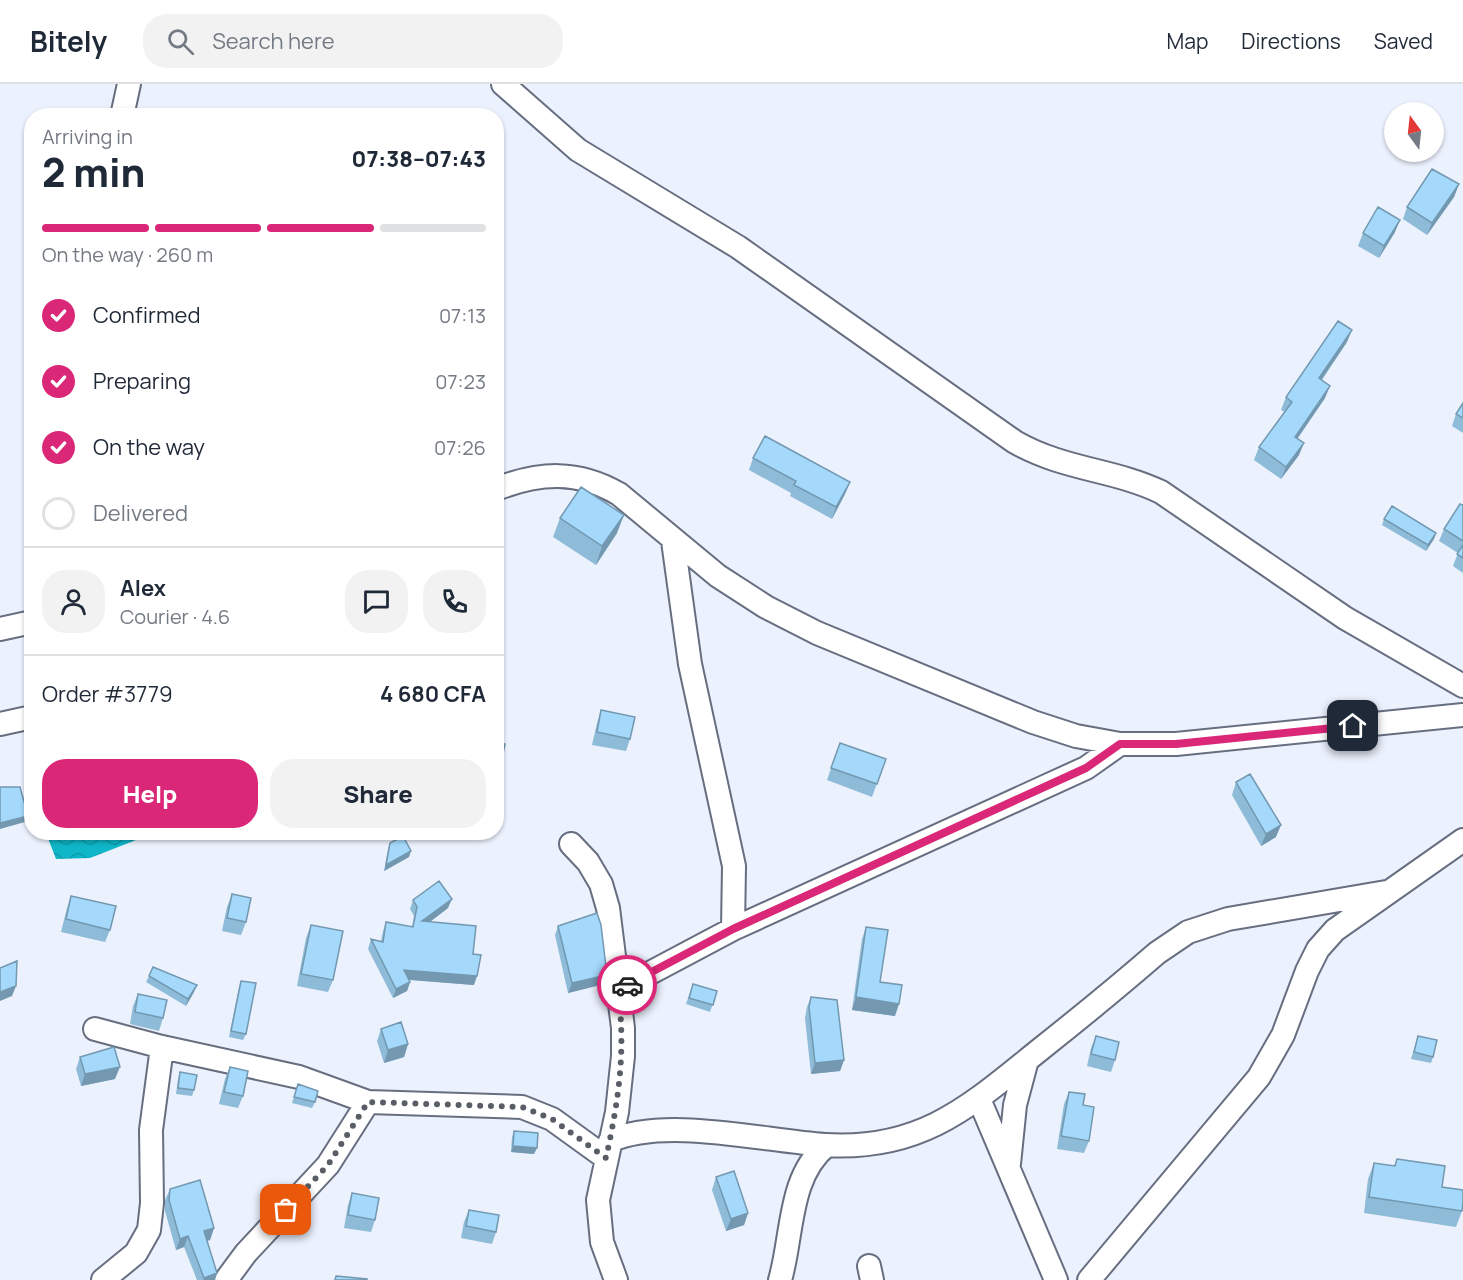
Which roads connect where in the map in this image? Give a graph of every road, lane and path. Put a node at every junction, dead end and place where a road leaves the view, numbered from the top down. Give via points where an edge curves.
1 (129, 84) edge
2 (503, 84) edge
3 (124, 108) edge
4 (504, 486) edge
5 (673, 541) junction
6 (24, 624) edge
7 (0, 629) edge
8 (1463, 686) edge
9 (1463, 715) edge
10 (24, 719) edge
11 (0, 724) edge
12 (1120, 744) junction
13 (1463, 840) edge
14 (571, 844) dead end
15 (1386, 892) junction
16 (733, 929) junction
17 (618, 990) junction
18 (95, 1029) dead end
19 (162, 1047) junction
20 (1027, 1060) junction
21 (979, 1099) junction
22 (368, 1102) junction
23 (827, 1146) junction
24 (608, 1150) junction
25 (1009, 1169) junction
26 (103, 1280) edge
27 (226, 1280) edge
28 (616, 1280) edge
29 (780, 1280) edge
30 (1056, 1280) edge
31 (1089, 1280) edge

1 - 3 street
2 - 8 street via 578,150 738,247 1015,442 1050,459 1161,492 1345,618
4 - 5 street via 553,474 588,479 619,494
5 - 12 street via 766,607 817,633 1054,730
5 - 16 street via 690,664 734,866
6 - 7 street
9 - 12 street via 1176,744
10 - 11 street
12 - 16 street via 1086,768
13 - 15 street
14 - 17 street via 601,884 608,908
15 - 20 street via 1228,919 1188,932
15 - 31 street via 1335,930 1318,949 1283,1035 1259,1077
16 - 17 street
17 - 24 street via 623,1056
18 - 19 street
19 - 22 street via 299,1077
19 - 26 street via 151,1130 149,1230 136,1253
20 - 21 street
20 - 25 street via 1015,1105
21 - 23 street via 950,1119 909,1136
21 - 25 street
22 - 24 street via 522,1107
22 - 27 street via 328,1165
23 - 24 street via 663,1129 637,1131
23 - 29 street via 804,1174
24 - 28 street via 598,1200 602,1242
25 - 30 street

